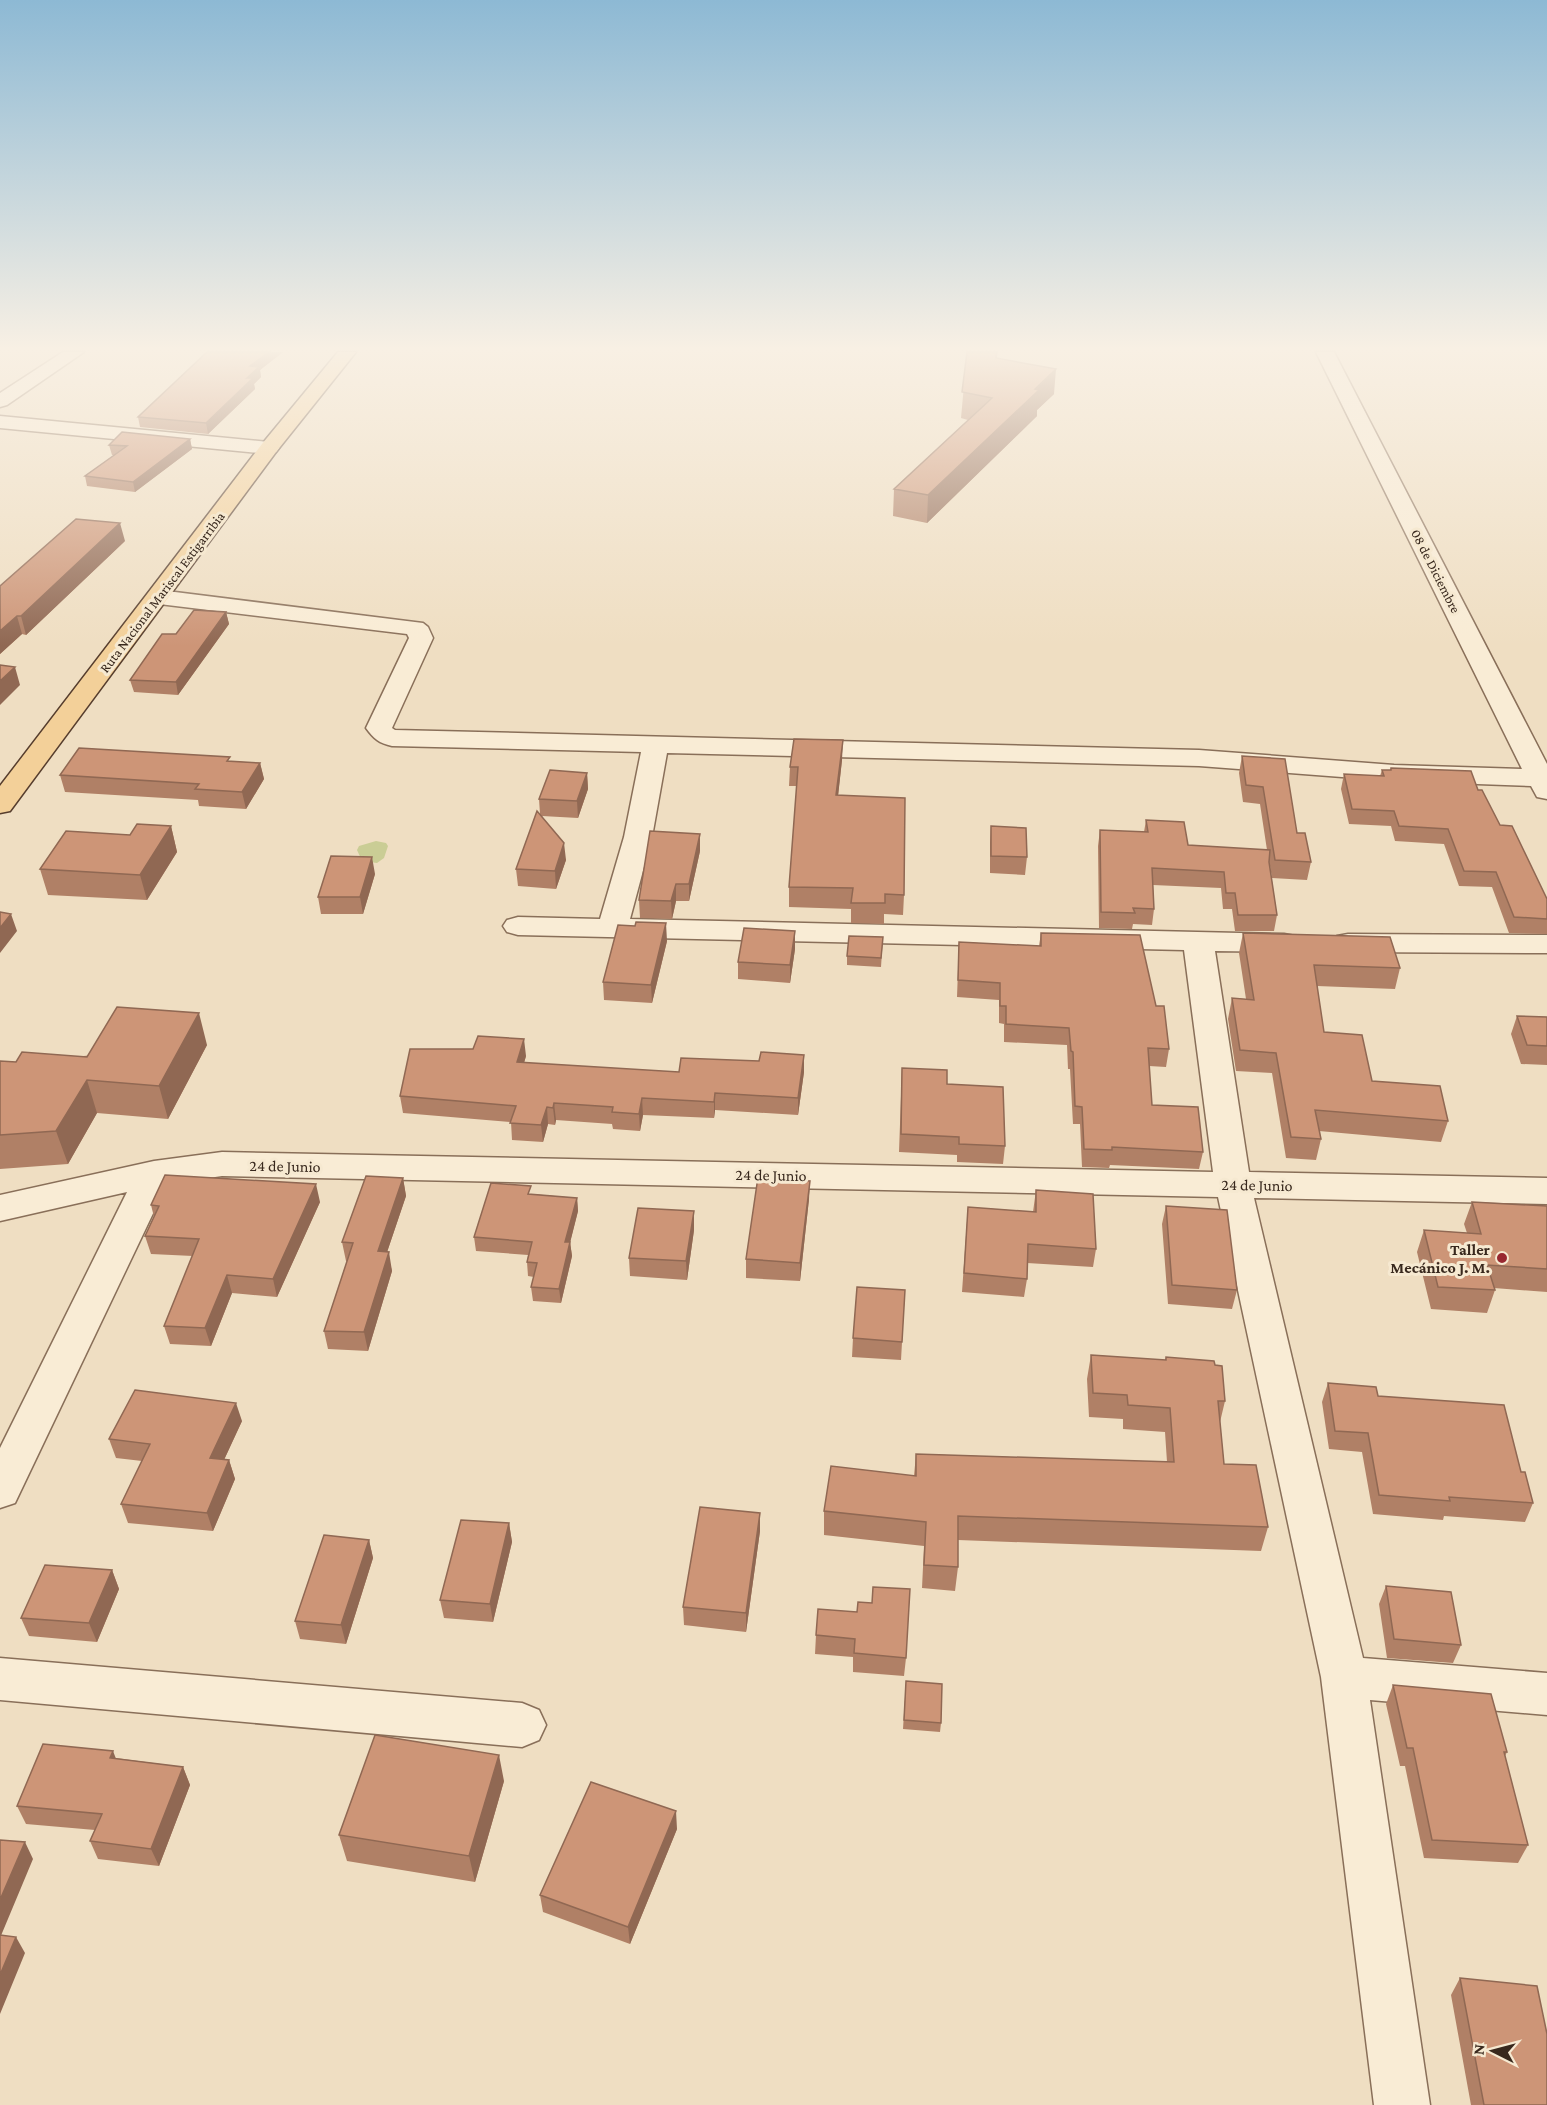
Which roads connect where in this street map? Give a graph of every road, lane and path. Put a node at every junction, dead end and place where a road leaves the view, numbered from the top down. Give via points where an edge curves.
1 (267, 450) edge
2 (1375, 450) edge
3 (159, 597) junction
4 (656, 743) junction
5 (1545, 782) edge
6 (0, 805) edge
7 (518, 926) dead end
8 (612, 928) junction
9 (1198, 942) junction
10 (1547, 944) edge
11 (154, 1173) junction
12 (1233, 1185) junction
13 (1547, 1191) edge
14 (0, 1209) edge
15 (0, 1491) edge
16 (1344, 1677) junction
17 (0, 1679) edge
18 (1547, 1694) edge
19 (522, 1725) dead end
20 (1402, 2105) edge

1 - 3 main road, Ruta Nacional Mariscal Estigarribia
2 - 5 street, 08 de Diciembre
3 - 4 street via 414,628 421,638 379,728 387,737
3 - 6 main road, Ruta Nacional Mariscal Estigarribia
4 - 5 street via 1199,758
4 - 8 street via 638,837
7 - 8 street
8 - 9 street
9 - 10 street
9 - 12 street
11 - 12 street, 24 de Junio via 222,1164
11 - 14 street, 24 de Junio
11 - 15 street
12 - 13 street, 24 de Junio
12 - 16 street
16 - 18 street
16 - 20 street
17 - 19 street

